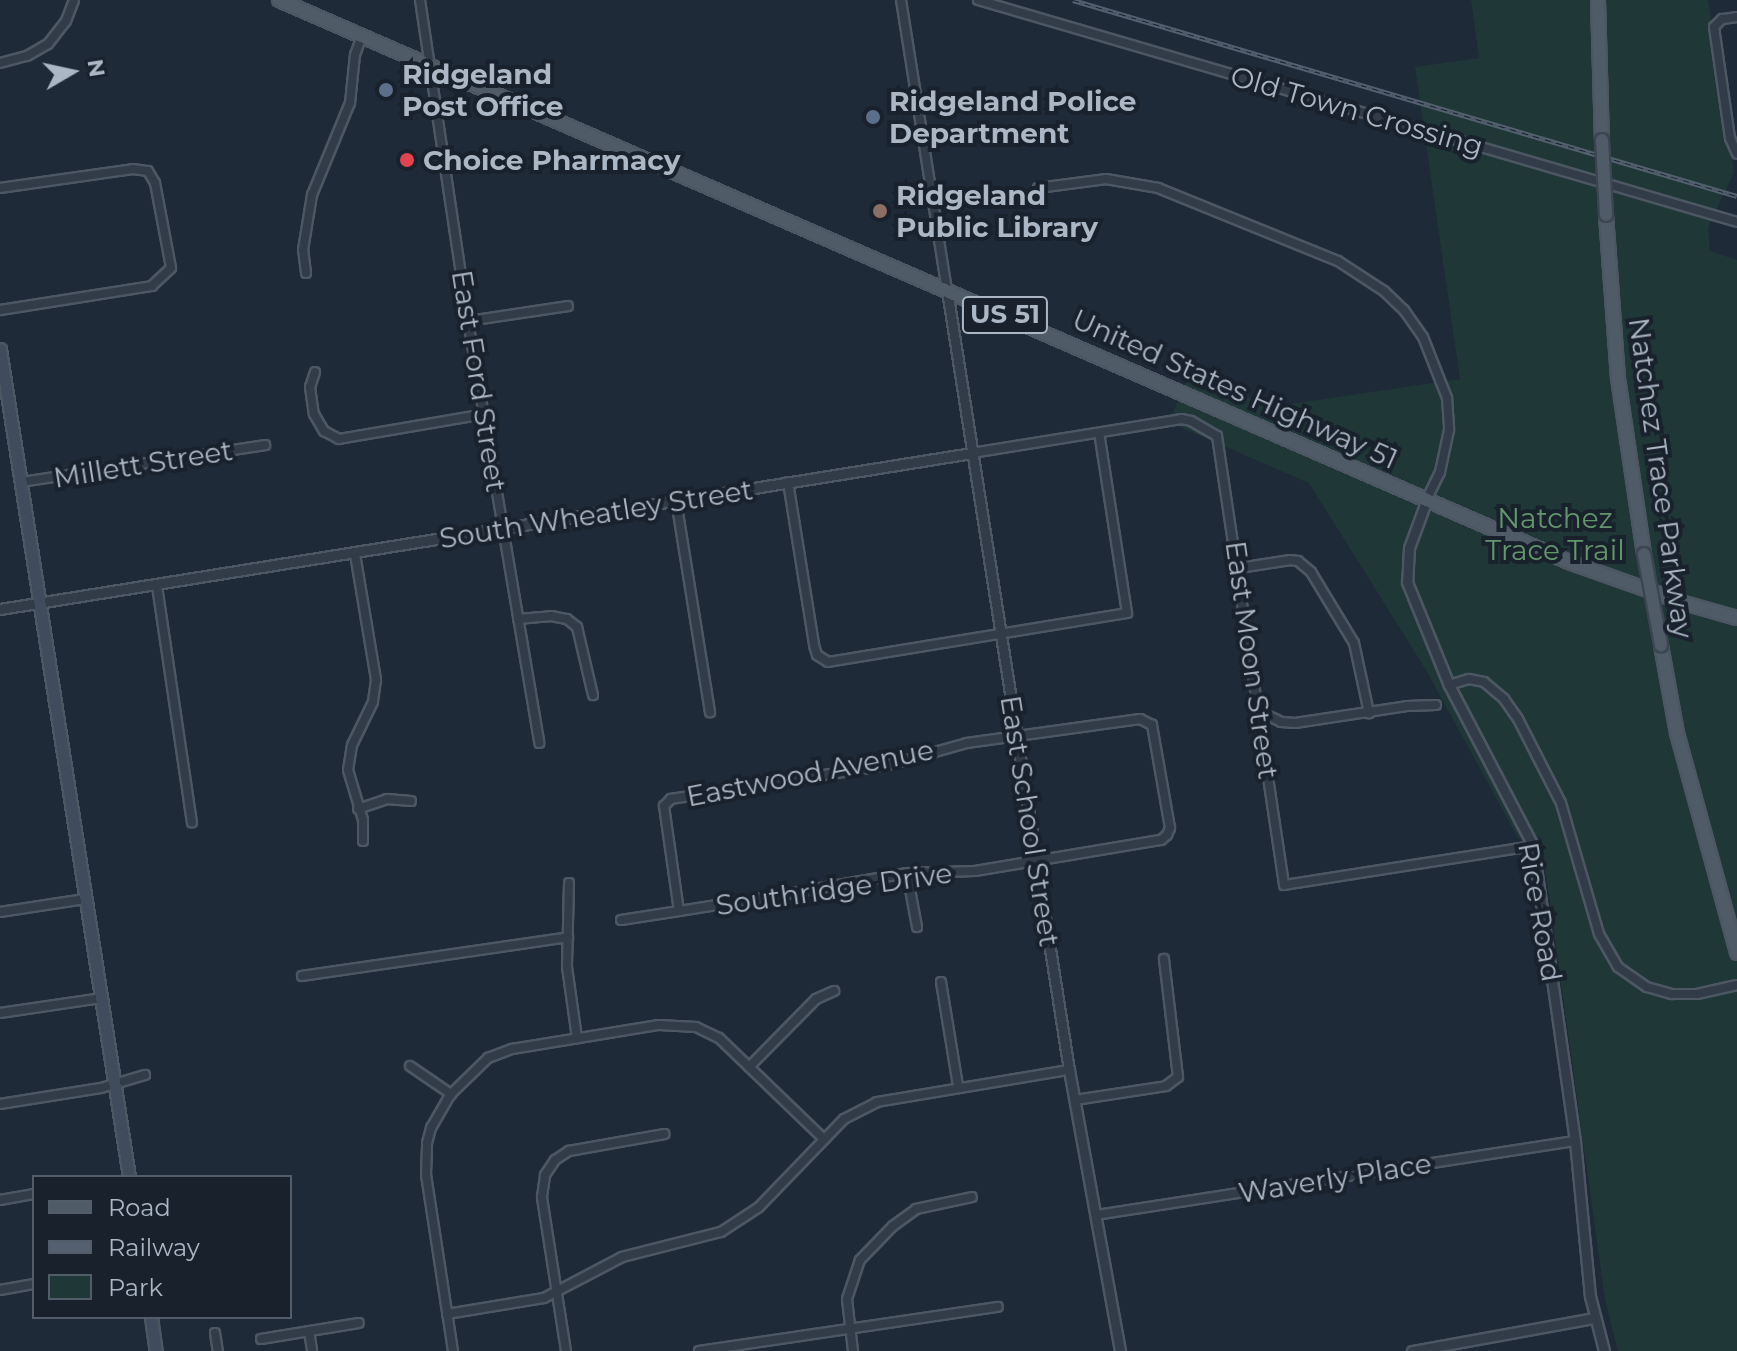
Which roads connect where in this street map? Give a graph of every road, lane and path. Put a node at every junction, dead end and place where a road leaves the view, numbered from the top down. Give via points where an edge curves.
1 (74, 0) edge
2 (279, 0) edge
3 (420, 0) edge
4 (901, 0) edge
5 (978, 0) edge
6 (1598, 0) edge
7 (1737, 17) edge
8 (362, 36) junction
9 (0, 63) edge
10 (431, 66) junction
11 (1737, 154) edge
12 (0, 188) edge
13 (1038, 188) dead end
14 (1737, 222) edge
15 (306, 273) dead end
16 (947, 290) junction
17 (568, 306) dead end
18 (0, 310) edge
19 (468, 321) junction
20 (0, 349) edge
21 (315, 372) dead end
22 (485, 414) junction
23 (1099, 433) junction
24 (1217, 436) joint
25 (265, 445) dead end
26 (972, 453) junction
27 (21, 482) junction
28 (788, 482) junction
29 (1427, 499) junction
30 (676, 500) junction
31 (504, 528) junction
32 (355, 554) junction
33 (1239, 568) junction
34 (157, 586) junction
35 (40, 603) junction
36 (0, 609) edge
37 (1737, 618) edge
38 (518, 619) junction
39 (1001, 633) junction
40 (1449, 685) junction
41 (593, 695) dead end
42 (1436, 705) dead end
43 (710, 712) dead end
44 (1260, 712) junction
45 (1369, 713) junction
46 (1017, 737) junction
47 (539, 743) dead end
48 (411, 801) dead end
49 (358, 809) junction
50 (192, 822) dead end
51 (363, 841) dead end
52 (1533, 846) junction
53 (1036, 861) junction
54 (907, 873) junction
55 (569, 883) dead end
56 (85, 899) junction
57 (679, 911) junction
58 (0, 912) edge
59 (621, 920) dead end
60 (917, 927) dead end
61 (568, 937) junction
62 (1737, 953) edge
63 (1164, 959) dead end
64 (302, 976) dead end
65 (941, 982) dead end
66 (1737, 985) edge
67 (834, 991) dead end
68 (101, 998) junction
69 (0, 1013) edge
70 (577, 1038) junction
71 (410, 1066) dead end
72 (749, 1067) junction
73 (1069, 1070) junction
74 (145, 1075) dead end
75 (114, 1084) junction
76 (958, 1086) junction
77 (451, 1094) junction
78 (1075, 1100) junction
79 (0, 1104) edge
80 (664, 1134) dead end
81 (824, 1139) junction
82 (1575, 1141) junction
83 (129, 1175) edge
84 (32, 1194) edge
85 (972, 1197) dead end
86 (0, 1200) edge
87 (1096, 1215) junction
88 (32, 1284) edge
89 (0, 1290) edge
90 (556, 1293) junction
91 (998, 1307) dead end
92 (447, 1314) junction
93 (1594, 1318) junction
94 (151, 1319) edge
95 (359, 1323) dead end
96 (850, 1328) junction
97 (309, 1331) junction
98 (215, 1333) dead end
99 (261, 1339) dead end
100 (156, 1351) edge
101 (218, 1351) edge
102 (312, 1351) edge
103 (453, 1351) edge
104 (566, 1351) edge
105 (699, 1351) edge
106 (853, 1351) edge
107 (1120, 1351) edge
108 (1412, 1351) edge
109 (1604, 1351) edge

1 - 9 street via 48,44
2 - 8 main road, United States Highway 51 / US 51
3 - 10 street, East Ford Street
4 - 16 street
5 - 14 street, Old Town Crossing
6 - 62 main road, Natchez Trace Parkway, bridge via 1618,378 1677,733
7 - 11 street via 1718,22 1714,37
8 - 10 main road, United States Highway 51 / US 51
8 - 15 street via 350,103 312,195 303,250
10 - 16 main road, United States Highway 51 / US 51
10 - 19 street, East Ford Street
12 - 18 street via 148,171 155,183 171,268 152,286
13 - 29 street via 1106,179 1158,188 1338,261 1384,291 1423,337 1447,398 1447,443
16 - 26 street, East School Street
16 - 29 main road, United States Highway 51 / US 51
17 - 19 street
19 - 22 street, East Ford Street
20 - 27 main road
21 - 22 street via 310,387 314,414 324,431 339,439
22 - 31 street, East Ford Street
23 - 24 street, South Wheatley Street via 1181,419
23 - 26 street, South Wheatley Street
23 - 39 street via 1127,613
24 - 33 street, East Moon Street
25 - 27 street, Millett Street
26 - 28 street, South Wheatley Street
26 - 39 street, East School Street
27 - 35 main road
28 - 30 street, South Wheatley Street
28 - 39 street via 817,655 828,662
29 - 37 main road, United States Highway 51 / US 51 via 1582,567
29 - 40 street, Rice Road via 1409,548 1407,582
30 - 31 street, South Wheatley Street
30 - 43 street
31 - 32 street, South Wheatley Street
31 - 38 street, East Ford Street
32 - 34 street, South Wheatley Street
32 - 49 street via 376,680 348,770
33 - 44 street, East Moon Street
33 - 45 street via 1290,560 1311,572 1354,643
34 - 35 street, South Wheatley Street
34 - 50 street
35 - 36 street, South Wheatley Street
35 - 56 main road
38 - 41 street via 551,616 577,627
38 - 47 street, East Ford Street
39 - 46 street, East School Street
40 - 52 street, Rice Road
40 - 66 street via 1469,679 1484,682 1518,719 1561,803 1599,934 1618,967 1647,987 1672,994
42 - 45 street
44 - 45 street via 1295,723
44 - 52 street, East Moon Street via 1284,885
46 - 53 street, East School Street
46 - 53 street, Southridge Drive via 1149,721 1170,828 1161,840
46 - 57 street, Eastwood Avenue via 967,743 897,763 666,801
48 - 49 street via 387,799
49 - 51 street
52 - 82 street, Rice Road
53 - 54 street, Southridge Drive via 975,871
53 - 73 street, East School Street
54 - 57 street, Southridge Drive
54 - 60 street
55 - 61 street
56 - 58 street
56 - 68 main road
57 - 59 street, Southridge Drive
61 - 64 street
61 - 70 street
63 - 78 street via 1179,1071 1175,1082
65 - 76 street
67 - 72 street via 816,999
68 - 69 street
68 - 75 main road
70 - 72 street via 682,1025 719,1038
70 - 77 street via 500,1052 477,1066
71 - 77 street
72 - 81 street
73 - 76 street
73 - 78 street, East School Street
74 - 75 street
75 - 79 street
75 - 83 main road
76 - 81 street via 877,1102 844,1119
77 - 92 street via 431,1128 425,1158
78 - 87 street, East School Street
80 - 90 street via 578,1148 549,1168 542,1197
81 - 90 street via 759,1207 732,1226 704,1239 622,1257
82 - 87 street, Waverly Place
82 - 93 street, Rice Road
84 - 86 street
85 - 96 street via 916,1209 860,1260 847,1299
87 - 107 street, East School Street
88 - 89 street
90 - 92 street
90 - 104 street
91 - 96 street
92 - 103 street
93 - 108 street
93 - 109 street, Rice Road
94 - 100 main road
95 - 97 street
96 - 105 street
96 - 106 street
97 - 99 street
97 - 102 street
98 - 101 street

